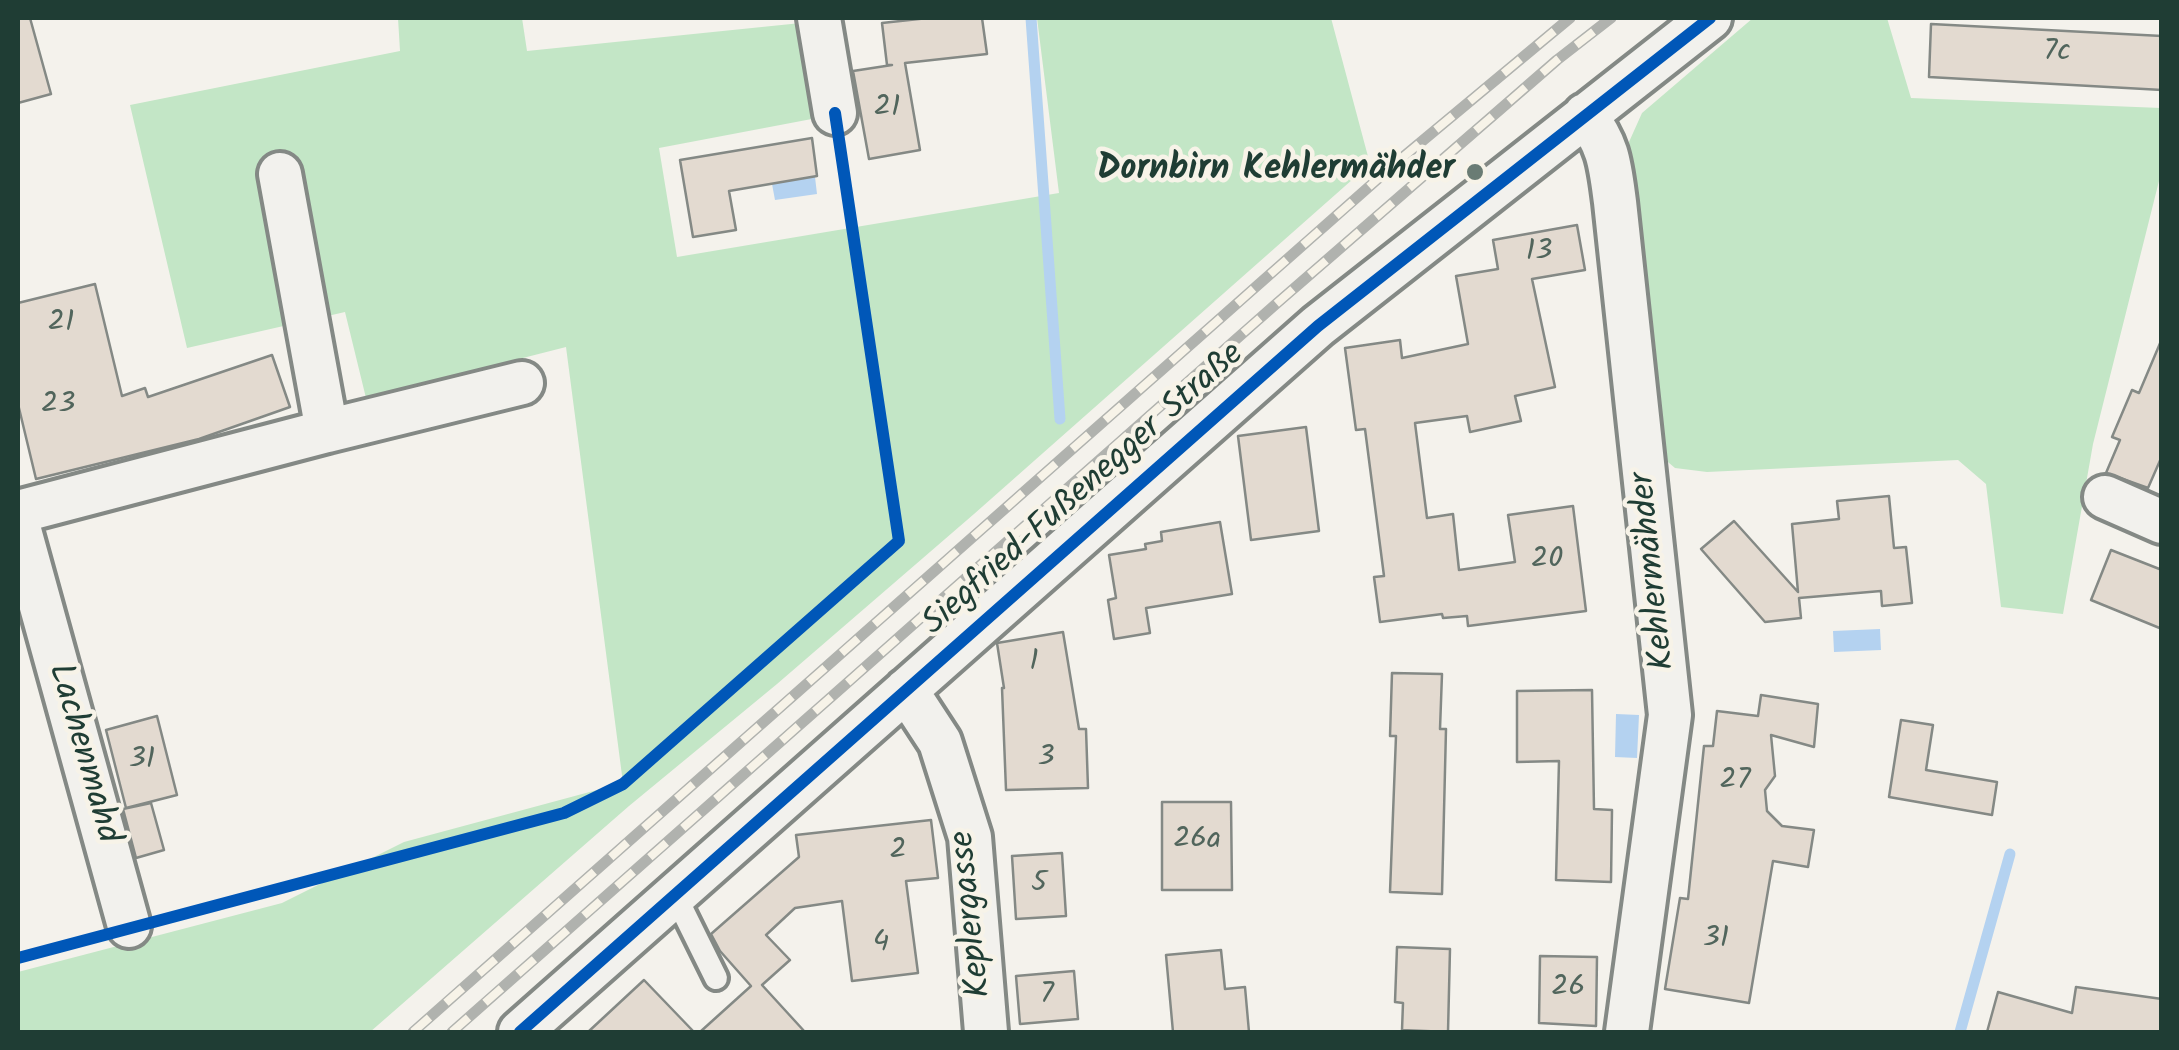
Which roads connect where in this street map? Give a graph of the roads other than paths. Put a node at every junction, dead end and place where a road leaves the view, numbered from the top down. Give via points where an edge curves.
1 (819, 18) edge
2 (1710, 18) edge
3 (834, 113) dead end
4 (1585, 114) junction
5 (280, 174) dead end
6 (522, 382) dead end
7 (327, 431) junction
8 (2106, 498) dead end
9 (18, 512) edge
10 (2162, 522) edge
11 (18, 523) edge
12 (906, 690) junction
13 (674, 895) junction
14 (129, 926) dead end
15 (716, 978) dead end
16 (520, 1032) edge
17 (986, 1032) edge
18 (1627, 1032) edge

1 - 3 street
2 - 4 street, Siegfried-Fußenegger Straße
4 - 12 street, Siegfried-Fußenegger Straße via 1318,326
4 - 18 street, Kehlermähder via 1608,151 1670,715
5 - 7 street
6 - 7 street
7 - 9 street
8 - 10 street
11 - 14 street, Lachenmahd
12 - 13 street, Siegfried-Fußenegger Straße
12 - 17 street, Keplergasse via 940,742 970,837
13 - 15 lane
13 - 16 street, Siegfried-Fußenegger Straße

